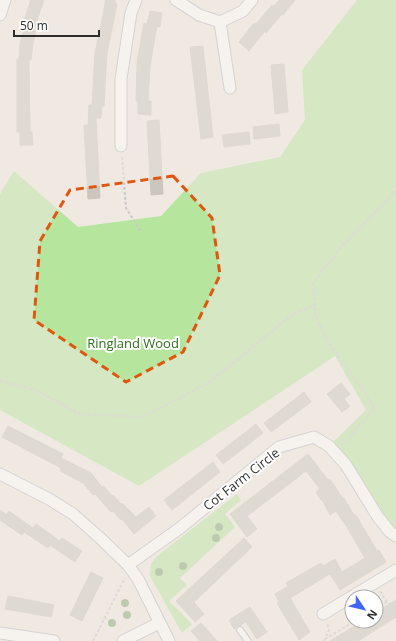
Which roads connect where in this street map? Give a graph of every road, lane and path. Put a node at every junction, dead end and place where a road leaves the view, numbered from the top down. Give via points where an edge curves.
1 (5, 0) edge
2 (136, 0) edge
3 (176, 0) edge
4 (252, 0) edge
5 (0, 15) edge
6 (220, 22) junction
7 (230, 88) dead end
8 (121, 146) joint
9 (396, 191) edge
10 (141, 232) dead end
11 (315, 305) junction
12 (0, 381) edge
13 (335, 453) junction
14 (0, 474) edge
15 (396, 536) edge
16 (129, 567) junction
17 (396, 570) edge
18 (376, 583) junction
19 (388, 602) junction
20 (384, 604) edge
21 (323, 614) joint
22 (396, 616) edge
23 (159, 623) junction
24 (344, 628) edge
25 (240, 630) dead end
26 (0, 633) edge
27 (324, 640) edge
28 (54, 641) edge
29 (93, 641) edge
30 (123, 641) edge
31 (169, 641) edge
32 (248, 641) edge

1 - 5 street
2 - 8 street via 131,13 121,79
3 - 6 street via 199,15
4 - 6 street via 243,11
6 - 7 street
8 - 10 path via 126,208
9 - 11 path via 343,245 313,283
11 - 12 path via 293,314 210,382 143,417 80,414 34,389
11 - 13 path via 316,317 326,338 375,408
13 - 15 street, Cot Farm Circle via 346,465 378,517
13 - 16 street, Cot Farm Circle via 314,437 279,447
14 - 16 street via 74,514
16 - 23 street via 138,579
16 - 29 path
17 - 18 street
18 - 19 path
18 - 21 street
19 - 20 path
19 - 22 path
21 - 27 path via 329,630
23 - 30 street
23 - 31 street
24 - 27 path
25 - 32 lane
26 - 28 street

